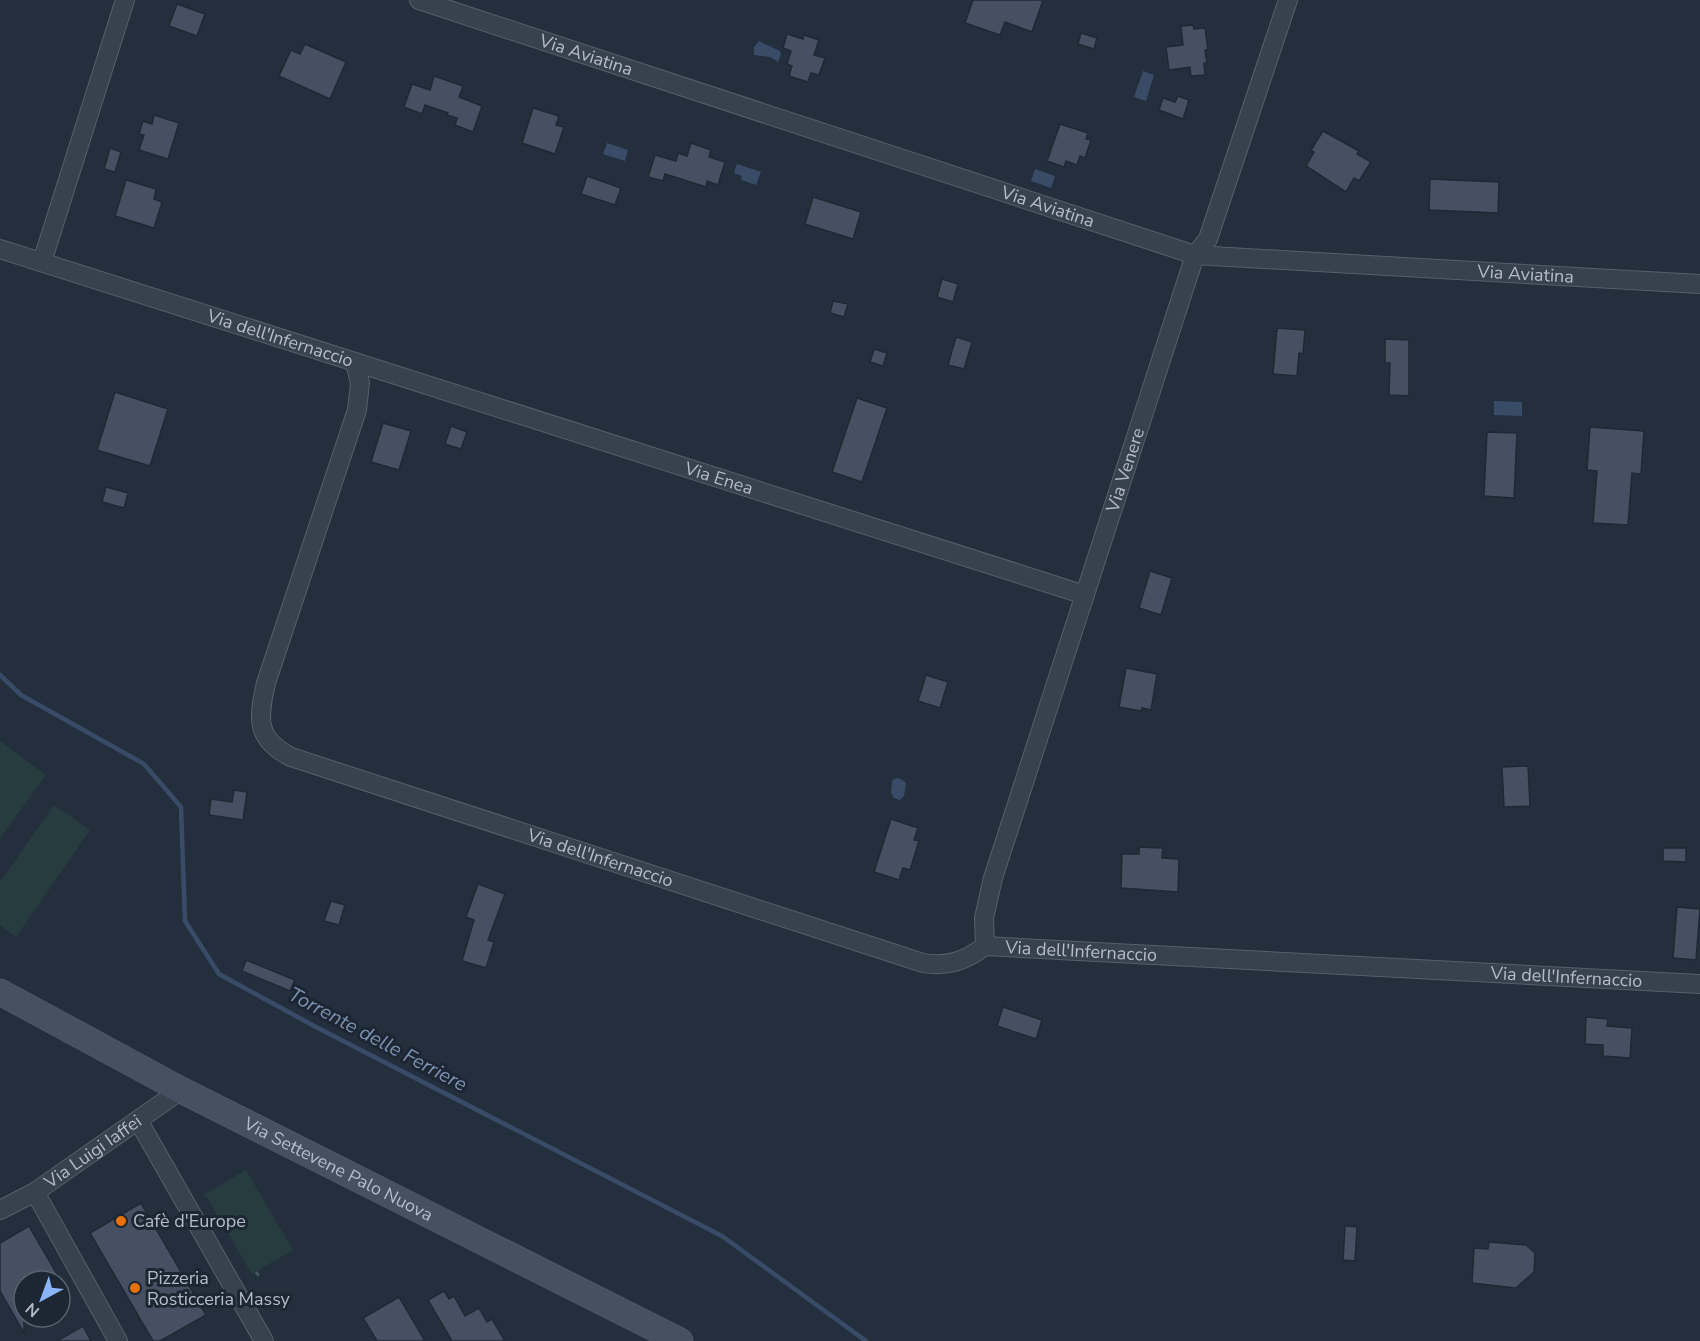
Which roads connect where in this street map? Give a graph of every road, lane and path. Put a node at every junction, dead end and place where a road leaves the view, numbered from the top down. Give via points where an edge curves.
1 (126, 0) edge
2 (419, 0) edge
3 (1288, 0) edge
4 (0, 249) edge
5 (1195, 255) junction
6 (42, 262) junction
7 (1700, 284) edge
8 (355, 362) junction
9 (1085, 595) junction
10 (985, 946) junction
11 (1700, 984) edge
12 (0, 992) edge
13 (181, 1090) junction
14 (138, 1120) junction
15 (35, 1192) junction
16 (0, 1210) edge
17 (256, 1272) dead end
18 (261, 1279) dead end
19 (118, 1341) edge
20 (264, 1341) edge
21 (680, 1341) edge

1 - 6 street
2 - 5 street, Via Aviatina
3 - 5 street, Via Venere via 1208,239
4 - 6 street, Via dell'Infernaccio
5 - 7 street, Via Aviatina
5 - 9 street, Via Venere
6 - 8 street, Via dell'Infernaccio
8 - 9 street, Via Enea
8 - 10 street, Via dell'Infernaccio via 360,383 357,410 261,702 261,726 276,748 297,759 916,962 956,963
9 - 10 street, Via Venere via 991,886 984,918
10 - 11 street, Via dell'Infernaccio
12 - 13 main road, Via Settevene Palo Nuova
13 - 14 street, Via Luigi Iaffei
13 - 21 main road, Via Settevene Palo Nuova
14 - 15 street, Via Luigi Iaffei
14 - 20 street
15 - 16 street, Via Luigi Iaffei
15 - 19 street
17 - 18 path

